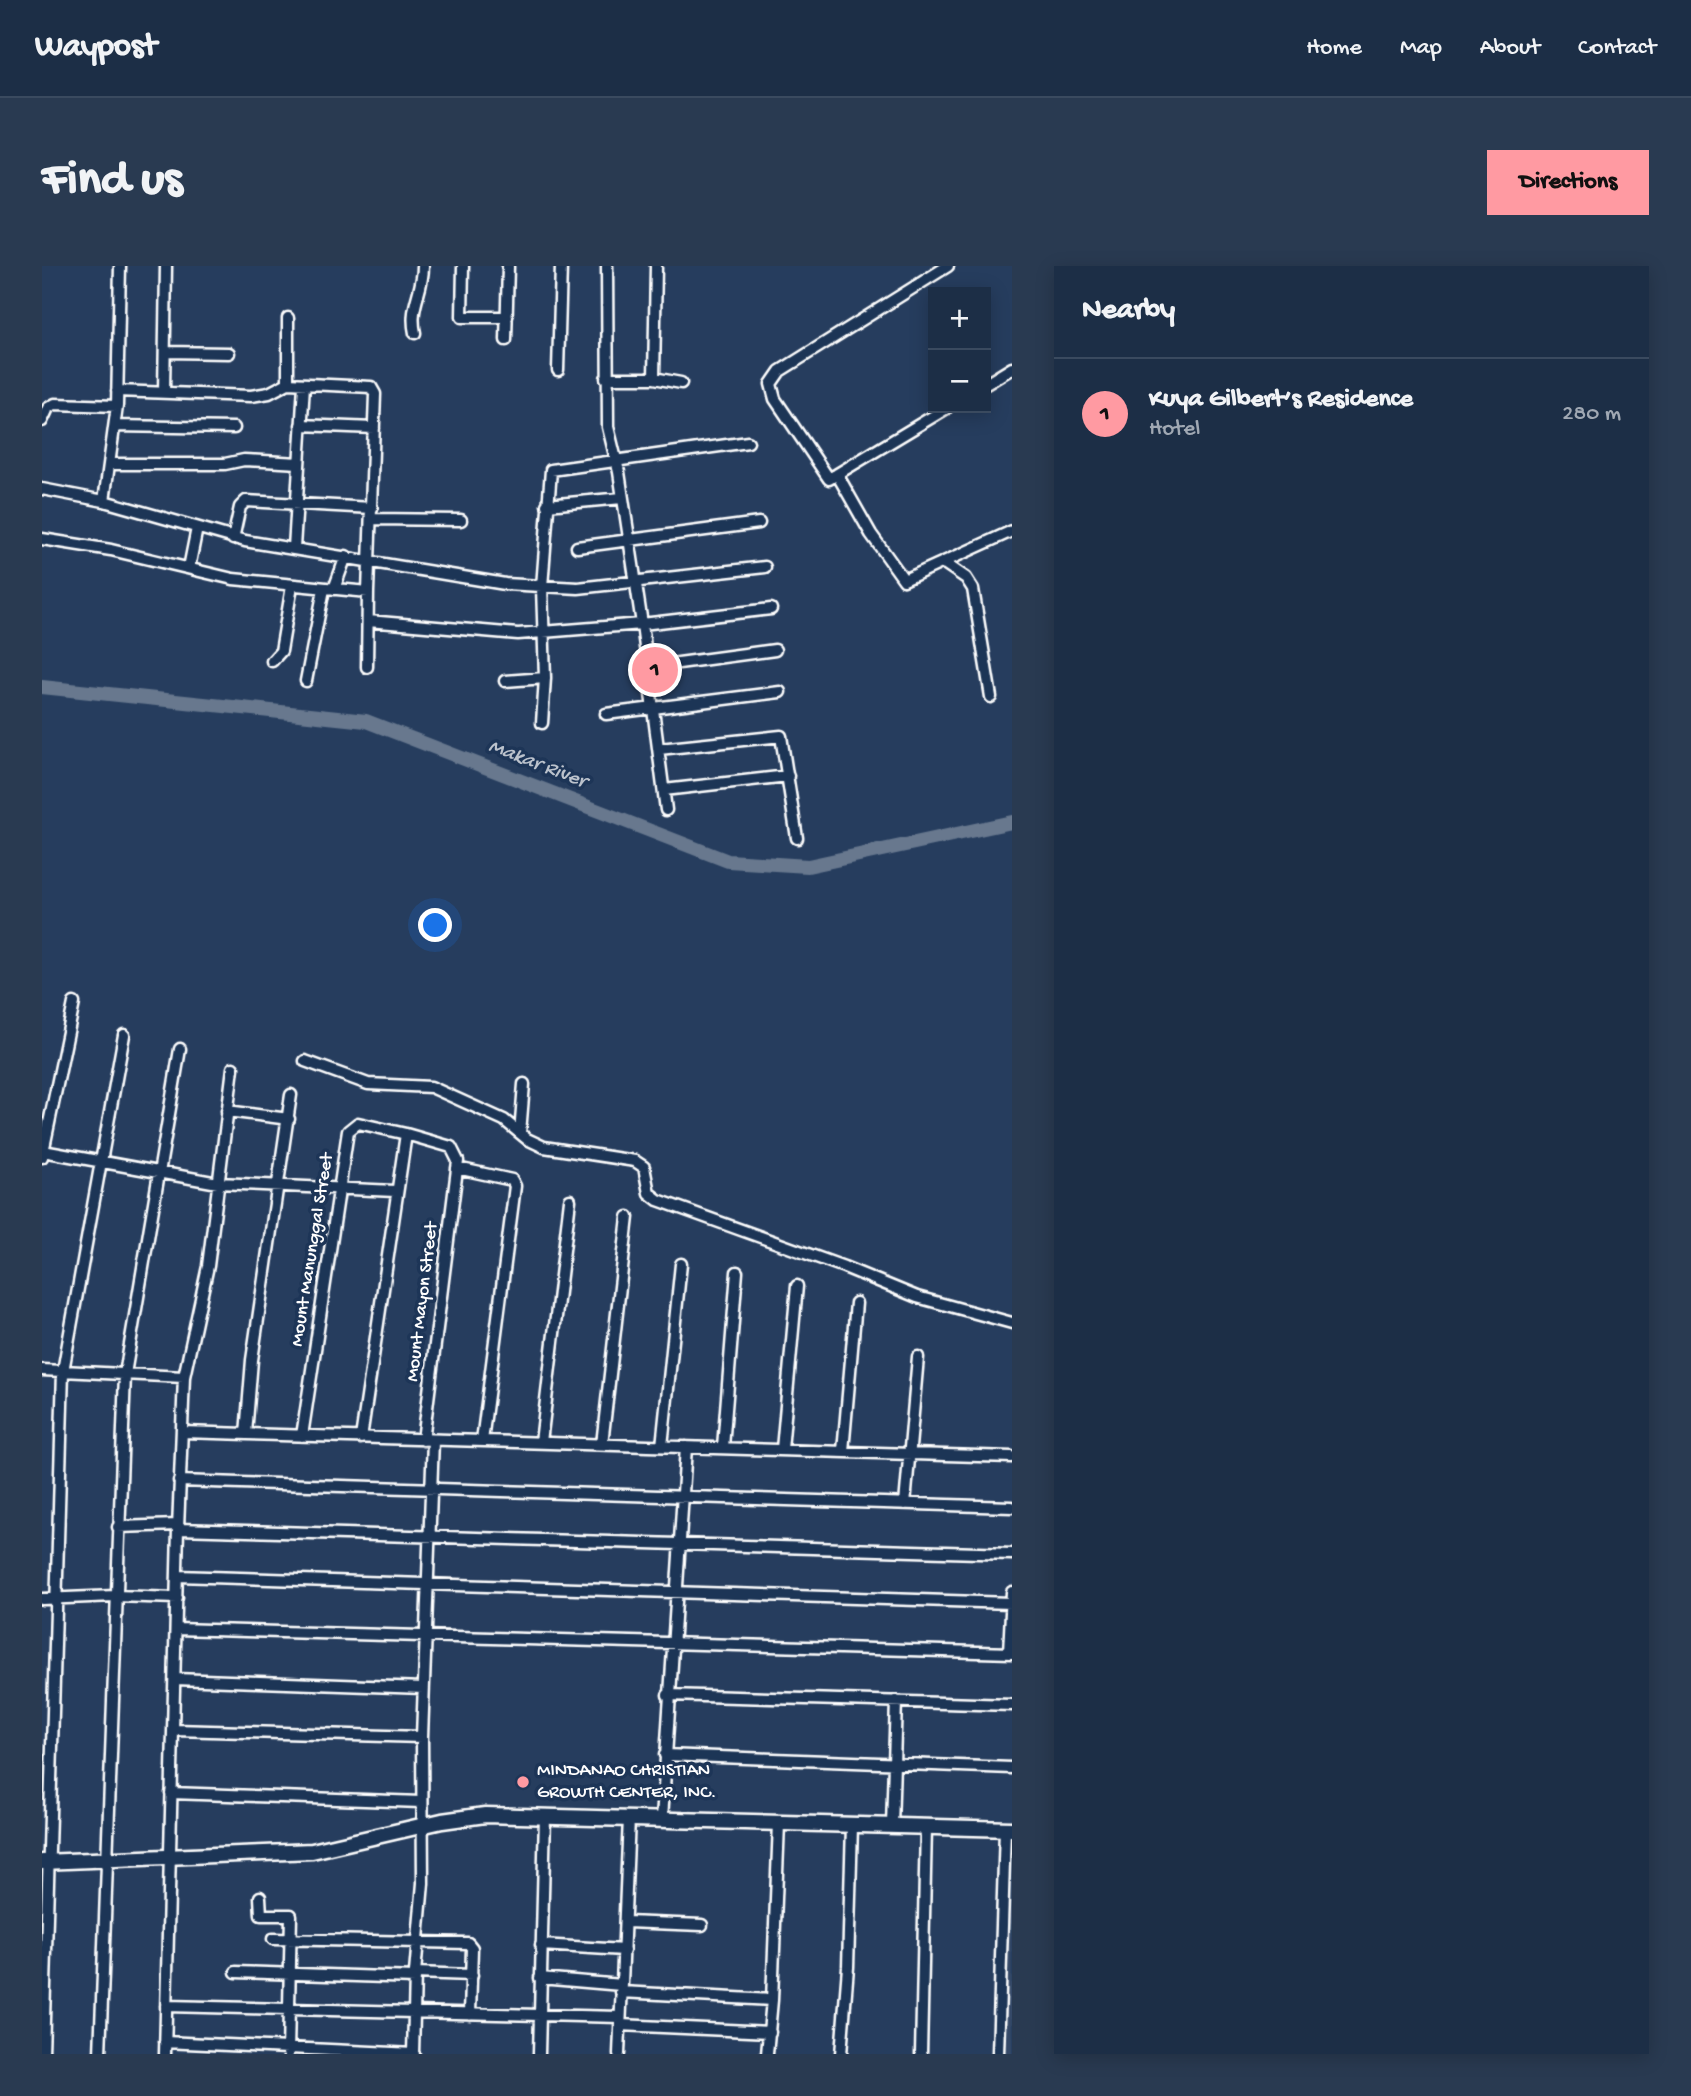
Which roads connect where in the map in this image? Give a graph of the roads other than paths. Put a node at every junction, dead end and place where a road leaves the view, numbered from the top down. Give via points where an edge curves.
1 (120, 266) edge
2 (166, 266) edge
3 (423, 266) edge
4 (463, 266) edge
5 (508, 266) edge
6 (561, 266) edge
7 (607, 266) edge
8 (656, 266) edge
9 (948, 266) edge
10 (507, 317) junction
11 (288, 318) dead end
12 (415, 333) dead end
13 (506, 340) dead end
14 (165, 352) junction
15 (229, 353) dead end
16 (1012, 368) edge
17 (558, 370) dead end
18 (606, 378) junction
19 (654, 378) junction
20 (991, 381) edge
21 (288, 383) junction
22 (681, 383) dead end
23 (304, 385) junction
24 (117, 391) junction
25 (164, 392) junction
26 (117, 406) junction
27 (939, 413) edge
28 (42, 421) edge
29 (300, 425) junction
30 (115, 426) junction
31 (234, 428) dead end
32 (374, 428) junction
33 (748, 442) dead end
34 (615, 460) junction
35 (299, 463) junction
36 (110, 464) junction
37 (837, 474) junction
38 (42, 489) edge
39 (622, 498) junction
40 (104, 501) junction
41 (547, 505) junction
42 (298, 506) junction
43 (372, 514) junction
44 (460, 520) dead end
45 (758, 523) dead end
46 (197, 528) junction
47 (1012, 531) edge
48 (42, 539) edge
49 (233, 539) junction
50 (630, 540) junction
51 (577, 547) dead end
52 (294, 548) junction
53 (346, 556) junction
54 (370, 559) junction
55 (944, 563) junction
56 (765, 567) dead end
57 (189, 568) junction
58 (637, 582) junction
59 (292, 586) junction
60 (542, 587) junction
61 (329, 589) junction
62 (369, 592) junction
63 (771, 609) dead end
64 (368, 621) junction
65 (642, 624) junction
66 (542, 634) junction
67 (775, 650) dead end
68 (272, 661) dead end
69 (367, 667) dead end
70 (649, 667) junction
71 (545, 678) junction
72 (306, 681) dead end
73 (505, 681) dead end
74 (780, 692) dead end
75 (991, 697) dead end
76 (652, 707) junction
77 (606, 714) dead end
78 (542, 723) dead end
79 (659, 748) junction
80 (788, 776) junction
81 (664, 790) junction
82 (666, 810) dead end
83 (797, 838) dead end
84 (74, 1003) dead end
85 (124, 1035) dead end
86 (180, 1049) dead end
87 (305, 1061) dead end
88 (233, 1068) dead end
89 (524, 1084) dead end
90 (291, 1095) dead end
91 (227, 1111) junction
92 (289, 1119) junction
93 (520, 1133) junction
94 (406, 1134) junction
95 (43, 1154) edge
96 (101, 1161) junction
97 (457, 1168) junction
98 (158, 1171) junction
99 (218, 1182) junction
100 (280, 1186) junction
101 (340, 1188) junction
102 (395, 1191) junction
103 (570, 1200) dead end
104 (628, 1217) dead end
105 (681, 1264) dead end
106 (737, 1272) dead end
107 (797, 1286) dead end
108 (856, 1303) dead end
109 (1012, 1323) edge
110 (918, 1357) dead end
111 (42, 1370) edge
112 (63, 1371) junction
113 (125, 1374) junction
114 (184, 1377) junction
115 (182, 1432) junction
116 (246, 1434) junction
117 (302, 1436) junction
118 (361, 1438) junction
119 (428, 1440) junction
120 (482, 1441) junction
121 (541, 1442) junction
122 (602, 1444) junction
123 (662, 1446) junction
124 (686, 1447) junction
125 (723, 1447) junction
126 (782, 1449) junction
127 (843, 1451) junction
128 (909, 1453) junction
129 (1012, 1457) edge
130 (179, 1480) junction
131 (431, 1489) junction
132 (683, 1496) junction
133 (905, 1504) junction
134 (1012, 1507) edge
135 (118, 1527) junction
136 (178, 1527) junction
137 (429, 1537) junction
138 (679, 1545) junction
139 (1012, 1554) edge
140 (177, 1576) junction
141 (428, 1584) junction
142 (675, 1592) junction
143 (1012, 1592) edge
144 (115, 1596) junction
145 (177, 1598) junction
146 (55, 1599) junction
147 (42, 1600) edge
148 (1012, 1603) edge
149 (176, 1629) junction
150 (426, 1635) junction
151 (672, 1643) junction
152 (1011, 1653) edge
153 (175, 1679) junction
154 (423, 1688) junction
155 (668, 1695) junction
156 (896, 1701) junction
157 (1012, 1705) edge
158 (174, 1730) junction
159 (422, 1737) junction
160 (665, 1755) junction
161 (894, 1765) junction
162 (1012, 1768) edge
163 (171, 1793) junction
164 (421, 1801) junction
165 (545, 1816) junction
166 (629, 1818) junction
167 (662, 1819) junction
168 (779, 1823) junction
169 (852, 1825) junction
170 (422, 1826) junction
171 (892, 1826) junction
172 (926, 1827) junction
173 (1009, 1829) edge
174 (171, 1857) junction
175 (108, 1860) junction
176 (46, 1862) edge
177 (261, 1897) dead end
178 (626, 1922) junction
179 (702, 1925) dead end
180 (273, 1938) dead end
181 (291, 1939) junction
182 (417, 1940) junction
183 (541, 1945) junction
184 (624, 1950) junction
185 (236, 1972) dead end
186 (290, 1974) junction
187 (472, 1975) junction
188 (415, 1976) junction
189 (540, 1978) junction
190 (621, 1988) junction
191 (772, 2000) junction
192 (166, 2006) junction
193 (290, 2011) junction
194 (415, 2013) junction
195 (470, 2014) junction
196 (540, 2014) junction
197 (620, 2021) junction
198 (771, 2032) junction
199 (165, 2042) junction
200 (288, 2051) edge
201 (43, 2054) edge
202 (100, 2054) edge
203 (164, 2054) edge
204 (413, 2054) edge
205 (539, 2054) edge
206 (619, 2054) edge
207 (767, 2054) edge
208 (841, 2054) edge
209 (921, 2054) edge
210 (998, 2054) edge

1 - 24 street
2 - 14 street
3 - 12 street via 421,292 412,312
4 - 10 street via 462,317
5 - 10 street
6 - 17 street
7 - 18 street
8 - 19 street
9 - 37 street via 772,379 775,399 829,479
10 - 13 street
11 - 21 street
14 - 15 street
14 - 25 street
16 - 20 street
18 - 19 street
18 - 34 street
19 - 22 street
21 - 23 street
21 - 25 street via 251,396
23 - 29 street
23 - 32 street via 371,387
24 - 25 street
24 - 26 street
26 - 28 street via 55,404
26 - 30 street
27 - 37 street
29 - 32 street
29 - 35 street
30 - 31 street
30 - 36 street
32 - 43 street
33 - 34 street
34 - 39 street
34 - 41 street via 552,468
35 - 36 street
35 - 42 street
36 - 40 street
37 - 55 street via 870,534 904,580
38 - 40 street
39 - 41 street
39 - 50 street
40 - 46 street
41 - 60 street
42 - 43 street
42 - 49 street via 246,501 240,507
42 - 52 street
43 - 44 street
43 - 54 street
45 - 50 street
46 - 49 street
46 - 57 street
47 - 55 street
48 - 57 street
49 - 52 street
50 - 51 street
50 - 58 street
52 - 53 street
53 - 54 street
53 - 61 street
54 - 60 street via 464,578
54 - 62 street
55 - 75 street via 966,578 973,589
56 - 58 street
57 - 59 street
58 - 60 street
58 - 65 street
59 - 61 street
59 - 68 street via 281,651
60 - 66 street
61 - 62 street
61 - 72 street
62 - 64 street
63 - 65 street
64 - 66 street
64 - 69 street
65 - 66 street
65 - 70 street
66 - 71 street
67 - 70 street
70 - 76 street
71 - 73 street
71 - 78 street
74 - 76 street
76 - 77 street
76 - 79 street
79 - 80 street via 778,734 785,745
79 - 81 street
80 - 81 street
80 - 83 street
81 - 82 street
84 - 95 street
85 - 96 street
86 - 98 street
87 - 93 street via 368,1084 431,1087 504,1120
88 - 91 street
89 - 93 street
90 - 92 street
91 - 92 street
91 - 99 street
92 - 100 street
93 - 109 street via 544,1147 635,1160 644,1167 649,1192 658,1200 917,1297
94 - 97 street via 450,1147 457,1155
94 - 101 street, Mount Manunggal Street via 358,1123 350,1126
94 - 102 street
95 - 96 street
96 - 98 street
96 - 112 street
97 - 119 street, Mount Mayon Street
97 - 120 street via 512,1180 515,1186
98 - 99 street
98 - 113 street
99 - 100 street
99 - 114 street via 203,1298
100 - 101 street
100 - 116 street via 252,1360
101 - 102 street
101 - 117 street, Mount Manunggal Street
102 - 118 street
103 - 121 street
104 - 122 street
105 - 123 street
106 - 125 street
107 - 126 street
108 - 127 street
110 - 128 street
111 - 112 street
112 - 113 street
112 - 146 street
113 - 114 street
113 - 135 street
114 - 115 street
115 - 116 street
115 - 130 street
116 - 117 street
117 - 118 street
118 - 119 street
119 - 120 street
119 - 131 street, Mount Mayon Street
120 - 121 street
121 - 122 street
122 - 123 street
123 - 124 street
124 - 125 street
124 - 132 street
125 - 126 street
126 - 127 street
127 - 128 street
128 - 129 street
128 - 133 street
130 - 131 street
130 - 136 street
131 - 132 street
131 - 137 street, Mount Mayon Street
132 - 133 street
132 - 138 street
133 - 134 street
135 - 136 street
135 - 144 street
136 - 137 street
136 - 140 street
137 - 138 street
137 - 141 street, Mount Mayon Street
138 - 139 street
138 - 142 street
140 - 141 street
140 - 145 street
141 - 142 street
141 - 150 street, Mount Mayon Street
142 - 148 street
142 - 151 street
143 - 148 street
144 - 145 street
144 - 146 street
144 - 175 street
145 - 149 street
146 - 147 street
146 - 176 street
148 - 152 street
149 - 150 street
149 - 153 street
150 - 151 street
150 - 154 street, Mount Mayon Street
151 - 152 street
151 - 155 street
153 - 154 street
153 - 158 street
154 - 159 street, Mount Mayon Street
155 - 156 street
155 - 160 street
156 - 157 street
156 - 161 street
158 - 159 street
158 - 163 street
159 - 164 street, Mount Mayon Street
160 - 161 street
160 - 167 street
161 - 162 street
161 - 171 street
163 - 164 street
163 - 174 street
164 - 170 street, Mount Mayon Street
165 - 166 main road
165 - 170 main road via 485,1815
165 - 183 street
166 - 167 main road
166 - 178 street
167 - 168 main road
168 - 169 main road
168 - 191 street
169 - 171 main road
169 - 208 street
170 - 174 main road via 312,1851
170 - 182 street, Mount Mayon Street
171 - 172 main road
172 - 173 main road
172 - 209 street
173 - 210 street
174 - 175 main road
174 - 192 street
175 - 176 main road
175 - 202 street
176 - 201 street
177 - 181 street via 261,1915 291,1915
178 - 179 street
178 - 184 street
180 - 181 street
181 - 182 street
181 - 186 street
182 - 187 street via 468,1943
182 - 188 street, Mount Mayon Street
183 - 184 street
183 - 189 street
184 - 190 street
185 - 186 street
186 - 188 street
186 - 193 street
187 - 188 street
187 - 195 street
188 - 194 street, Mount Mayon Street
189 - 190 street
189 - 196 street
190 - 191 street
190 - 197 street
191 - 198 street
192 - 193 street
192 - 199 street
193 - 194 street
193 - 200 street
194 - 195 street
194 - 204 street, Mount Mayon Street
195 - 196 street
196 - 197 street
196 - 205 street
197 - 198 street
197 - 206 street
198 - 207 street
199 - 200 street
199 - 203 street
200 - 204 street

